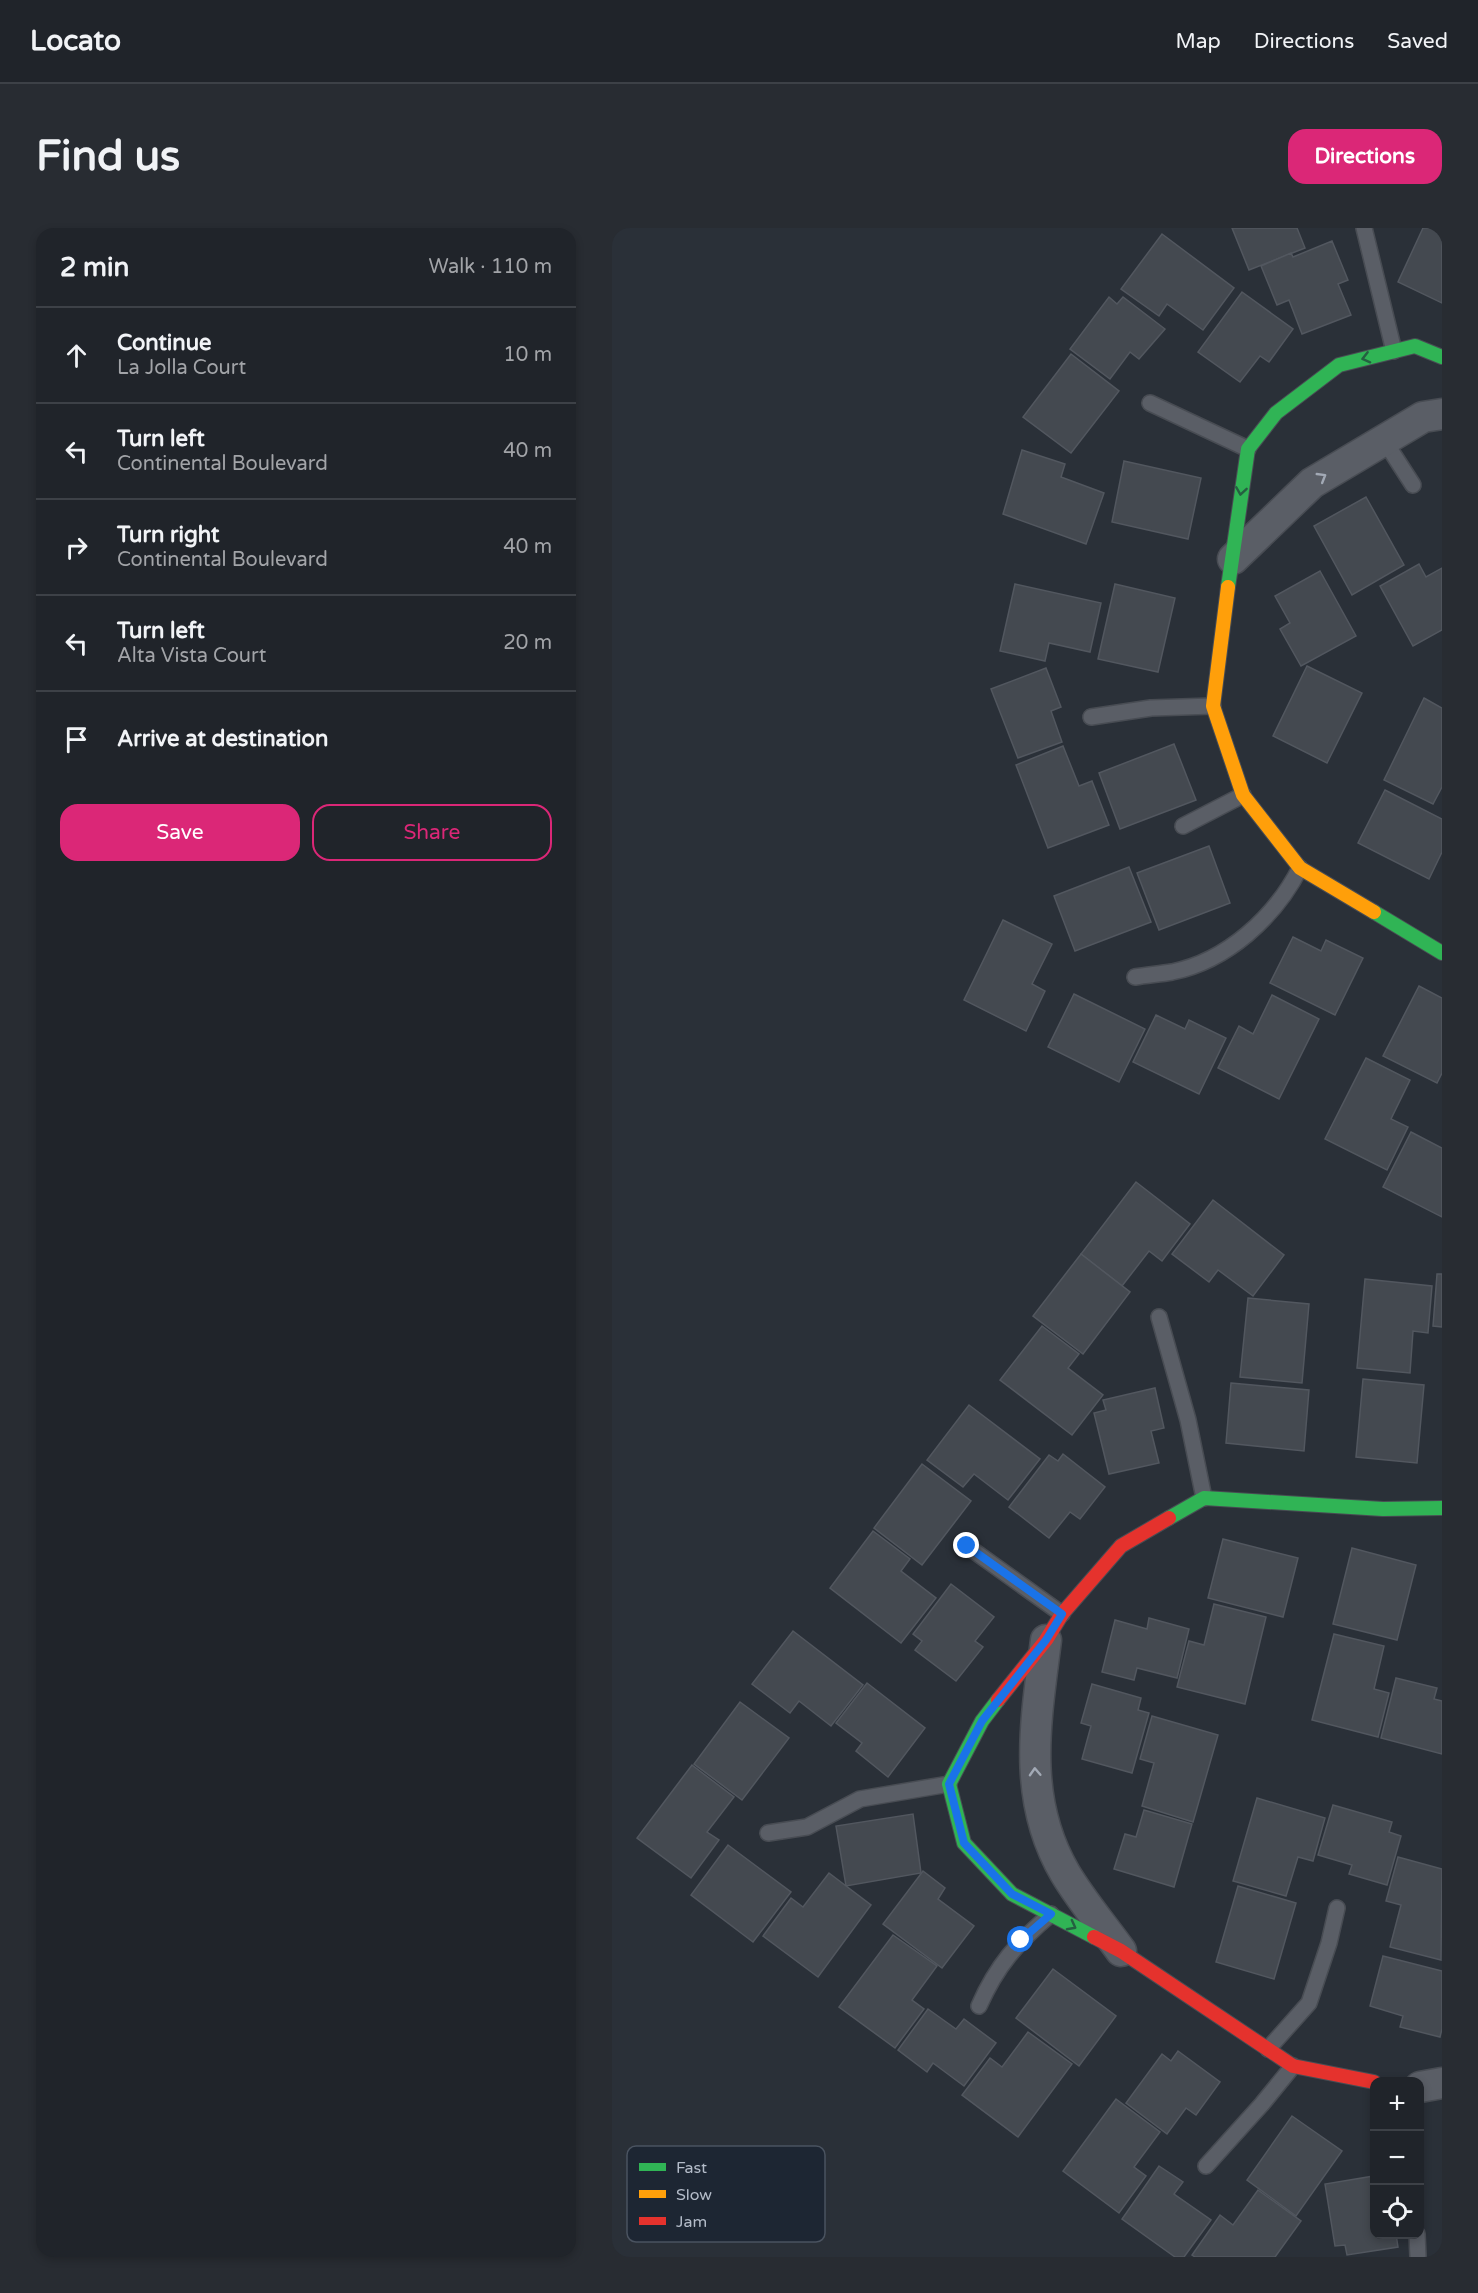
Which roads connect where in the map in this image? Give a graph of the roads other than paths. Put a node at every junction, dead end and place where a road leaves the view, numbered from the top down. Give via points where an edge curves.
1 (1364, 228) edge
2 (1394, 351) junction
3 (1442, 357) edge
4 (1150, 403) dead end
5 (1442, 414) edge
6 (1384, 440) junction
7 (1248, 449) junction
8 (1413, 485) dead end
9 (1233, 559) junction
10 (1213, 706) junction
11 (1091, 717) dead end
12 (1243, 795) junction
13 (1183, 826) dead end
14 (1300, 868) junction
15 (1441, 948) edge
16 (1135, 977) dead end
17 (1159, 1317) dead end
18 (1204, 1498) junction
19 (1442, 1508) edge
20 (967, 1546) dead end
21 (1062, 1614) junction
22 (1046, 1640) junction
23 (949, 1784) junction
24 (768, 1833) dead end
25 (1337, 1908) dead end
26 (1051, 1914) junction
27 (1121, 1951) junction
28 (979, 2006) dead end
29 (1268, 2049) junction
30 (1293, 2066) junction
31 (1370, 2081) edge
32 (1442, 2084) edge
33 (1424, 2086) edge
34 (1206, 2166) dead end
35 (1417, 2239) edge
36 (1418, 2257) edge

1 - 2 lane
2 - 3 street via 1415,346
2 -> 7 street via 1339,365 1276,413
4 - 7 lane
5 - 6 street via 1423,417
6 - 8 lane
9 -> 6 street via 1312,483
7 -> 9 street
9 - 10 street
10 - 11 lane via 1151,708
10 - 12 street
12 - 13 lane
12 - 14 street
14 - 15 street
14 - 16 lane via 1271,911 1243,938 1210,959 1174,972
17 - 18 lane via 1188,1420
18 - 19 street via 1383,1509
18 - 21 street via 1121,1546
20 - 21 lane
21 - 22 street
22 - 23 street via 982,1721
27 -> 22 street via 1064,1872 1036,1793 1034,1743
23 - 24 lane via 860,1799 807,1827
23 - 26 street via 964,1843 1012,1894
25 - 29 lane via 1309,2003
26 -> 27 street
26 - 28 lane via 1021,1940 992,1978
27 - 29 street
29 - 30 street
30 - 31 street
30 - 34 lane
32 - 33 street
35 - 36 lane

